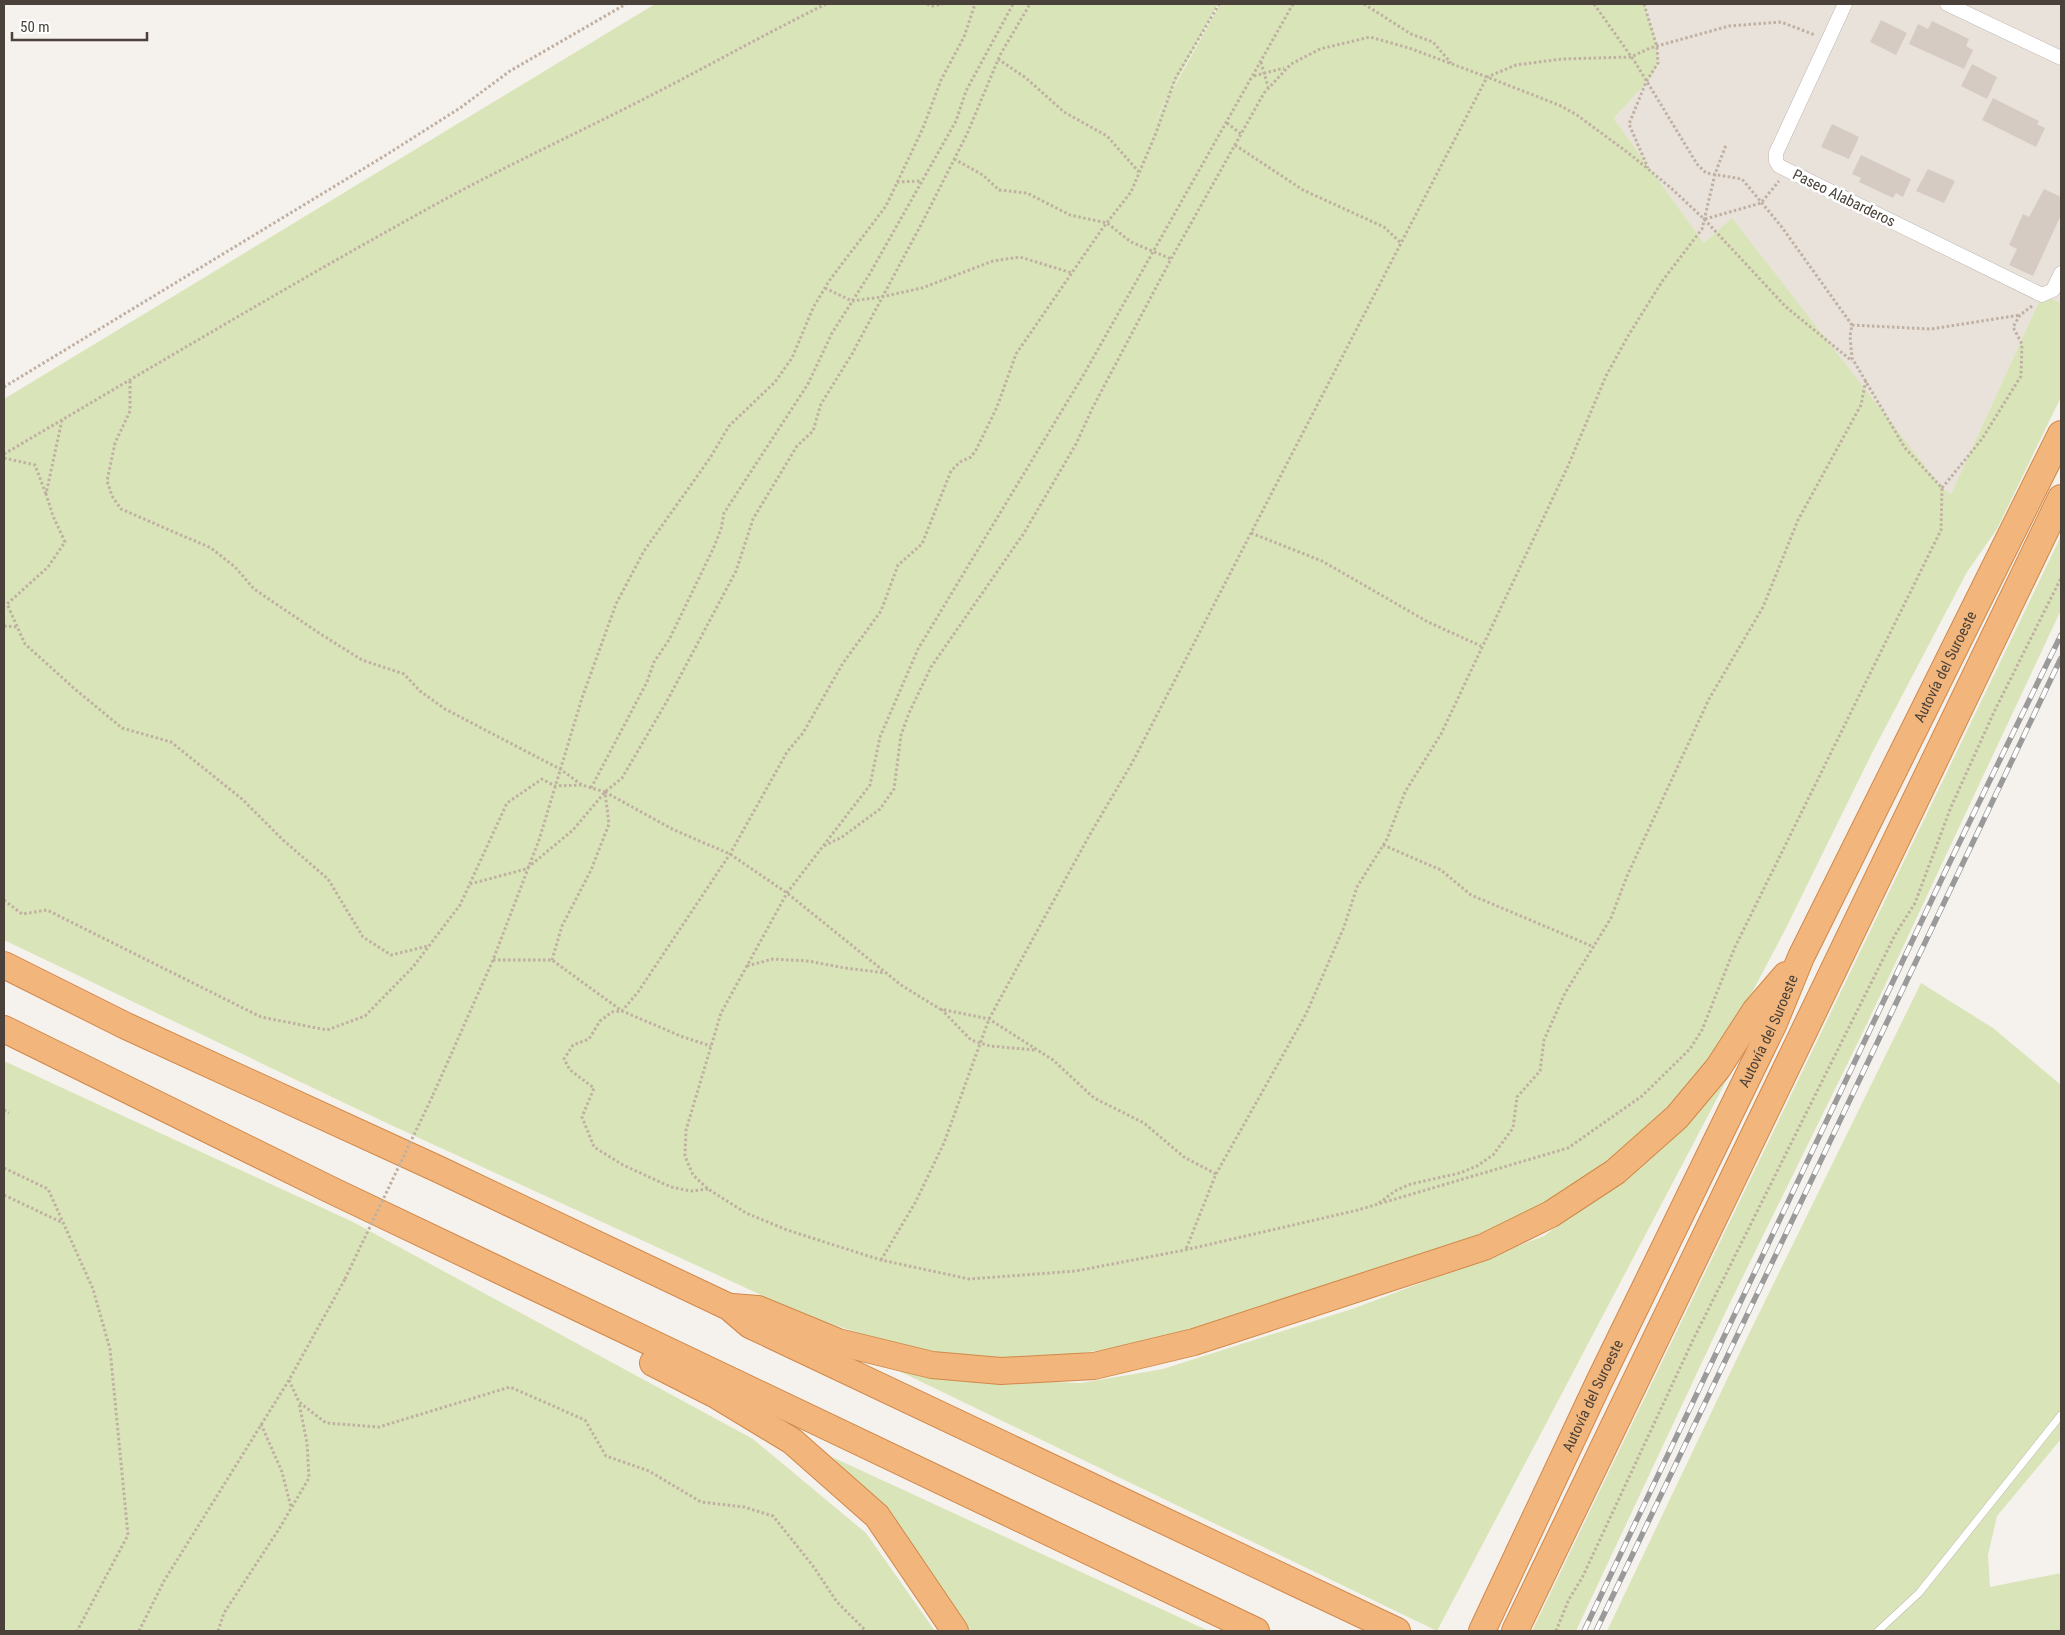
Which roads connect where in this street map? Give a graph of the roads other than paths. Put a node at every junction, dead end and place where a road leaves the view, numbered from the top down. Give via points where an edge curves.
1 (1845, 4) edge
2 (1946, 4) edge
3 (2061, 58) edge
4 (2061, 273) edge
5 (2061, 434) edge
6 (2061, 498) edge
7 (1801, 957) junction
8 (4, 965) edge
9 (4, 1029) edge
10 (483, 1262) junction
11 (729, 1307) junction
12 (1599, 1382) junction
13 (2061, 1415) edge
14 (955, 1631) edge
15 (1256, 1631) edge
16 (1397, 1631) edge
17 (1464, 1631) edge
18 (1482, 1631) edge
19 (1514, 1631) edge
20 (1878, 1631) edge

1 - 4 street, Paseo Alabarderos via 1776,153 1779,166 2042,295 2053,290
2 - 3 street
5 - 7 highway, Autovía del Suroeste
6 - 19 highway, Autovía del Suroeste
7 - 11 highway via 1755,1011 1718,1068 1677,1117 1615,1172 1551,1214 1484,1247 1194,1342 1094,1366 1001,1371 932,1365 838,1342 758,1309
7 - 12 highway, Autovía del Suroeste via 1774,1022
8 - 11 highway via 126,1026
9 - 10 highway
10 - 14 highway via 562,1318 716,1395 792,1441 877,1516
10 - 15 highway
11 - 16 highway via 750,1325
12 - 17 highway via 1581,1395
12 - 18 highway, Autovía del Suroeste
13 - 20 lane via 1919,1594

